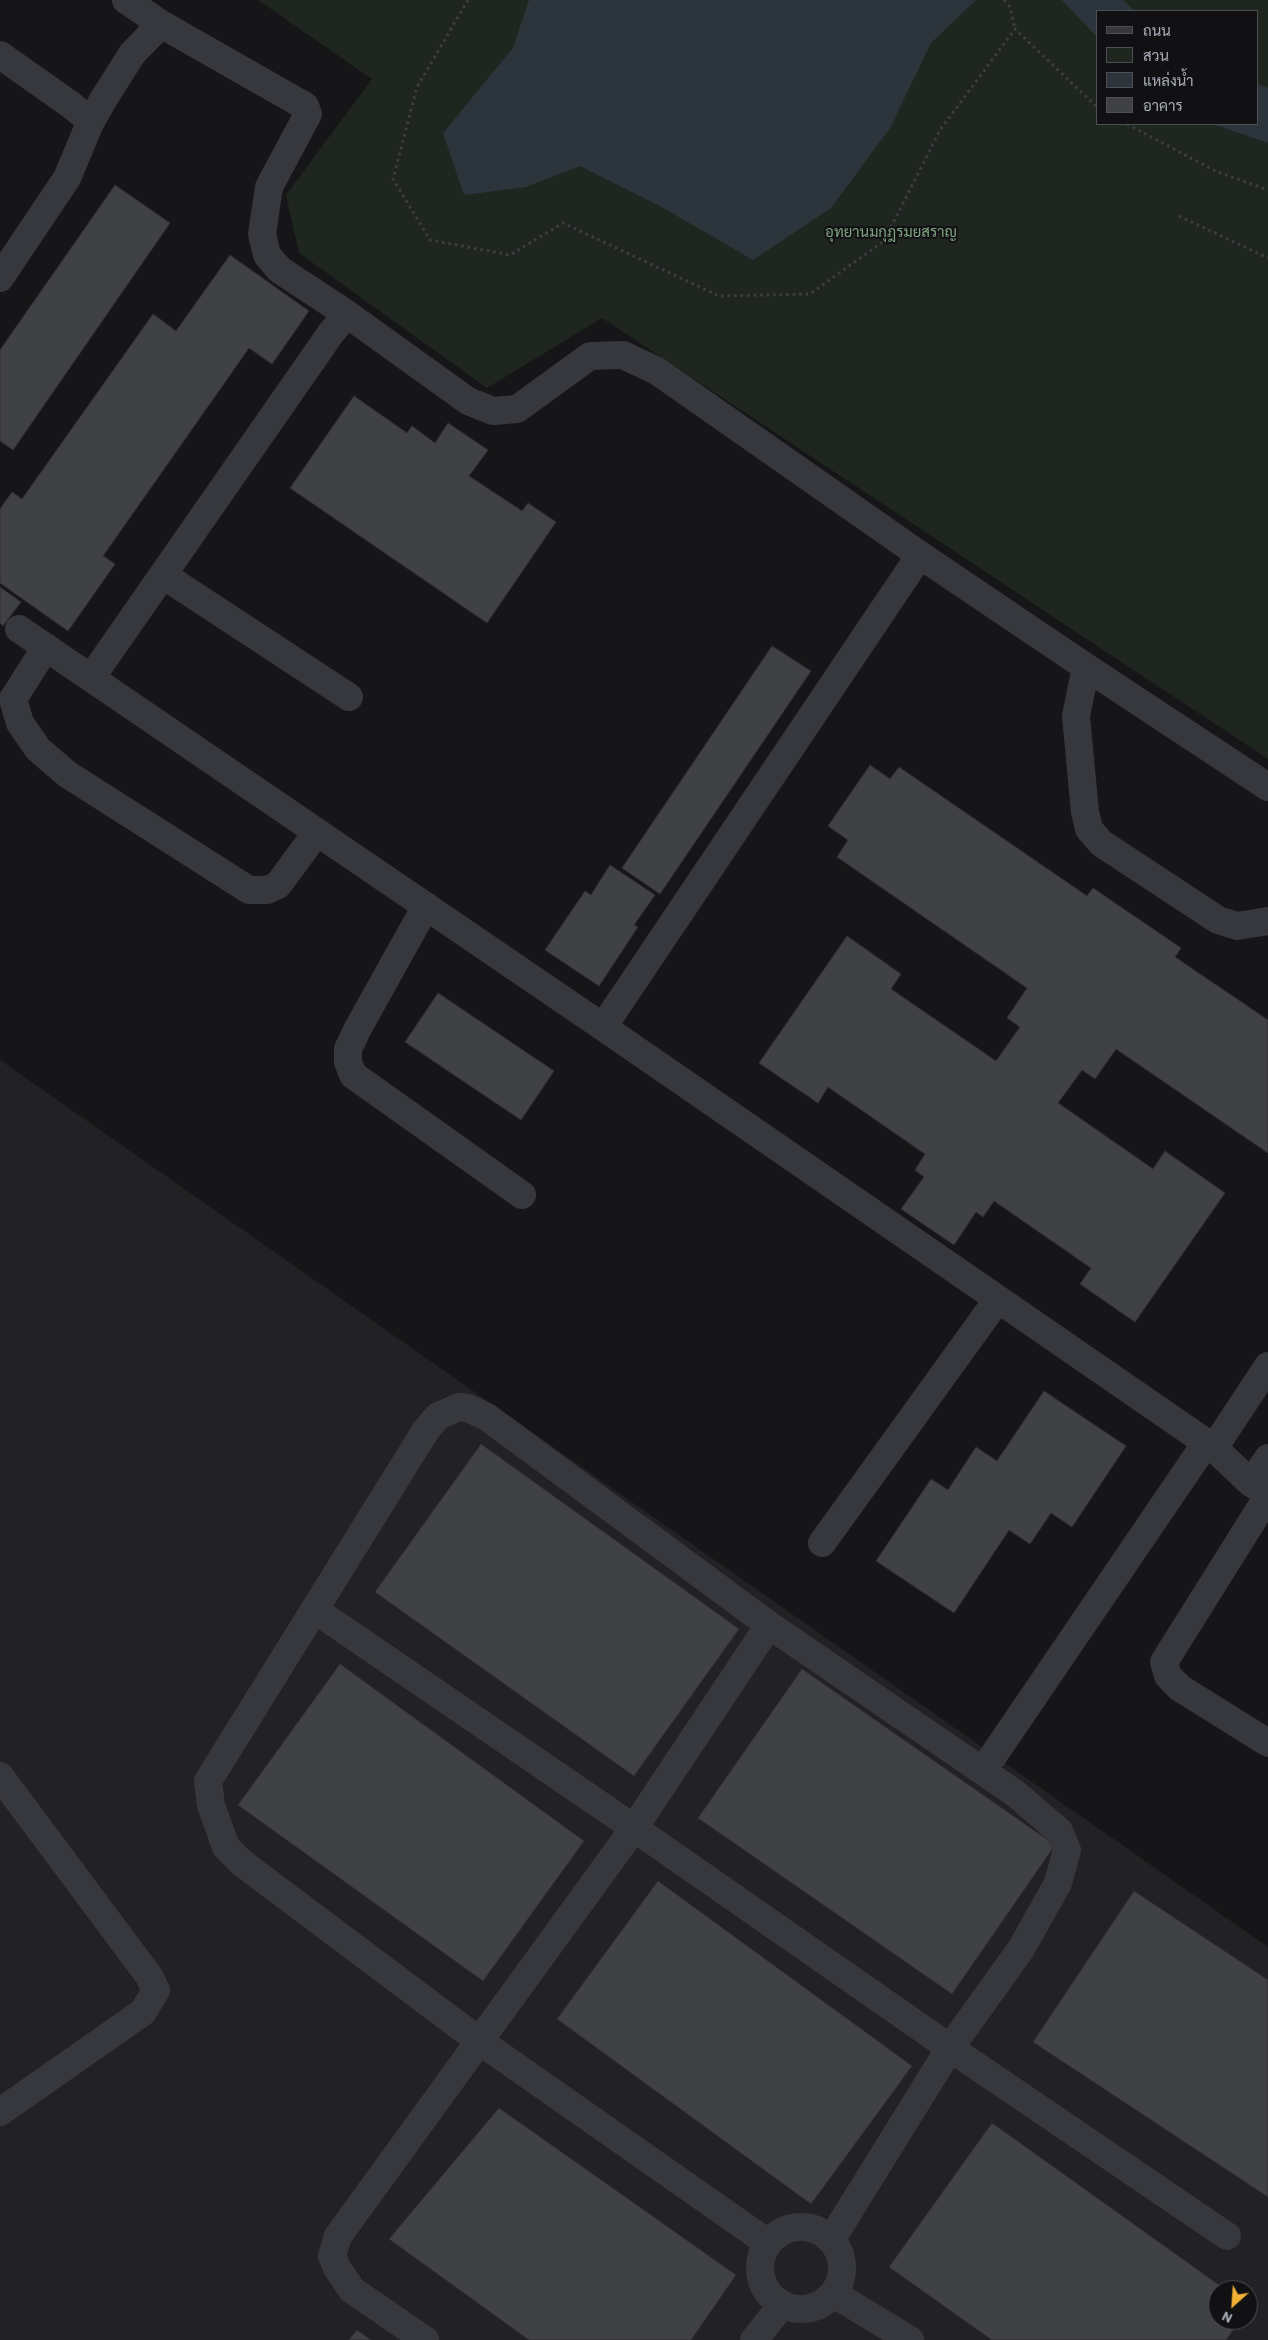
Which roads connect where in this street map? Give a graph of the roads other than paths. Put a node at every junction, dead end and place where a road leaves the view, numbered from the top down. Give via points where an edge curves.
1 (126, 0) edge
2 (161, 24) junction
3 (0, 55) edge
4 (90, 122) junction
5 (0, 278) edge
6 (347, 314) junction
7 (920, 555) junction
8 (163, 575) junction
9 (19, 629) dead end
10 (46, 647) junction
11 (1086, 667) junction
12 (91, 678) junction
13 (350, 698) dead end
14 (1268, 787) edge
15 (317, 832) junction
16 (426, 906) junction
17 (1268, 921) edge
18 (603, 1027) junction
19 (522, 1195) dead end
20 (998, 1300) junction
21 (1268, 1366) edge
22 (1210, 1445) junction
23 (1268, 1458) edge
24 (1262, 1491) edge
25 (822, 1542) dead end
26 (316, 1610) junction
27 (770, 1625) junction
28 (1268, 1743) edge
29 (981, 1770) junction
30 (0, 1776) edge
31 (634, 1828) junction
32 (478, 2040) junction
33 (950, 2048) junction
34 (0, 2112) edge
35 (1227, 2236) dead end
36 (831, 2240) junction
37 (768, 2243) junction
38 (834, 2294) junction
39 (782, 2305) junction
40 (907, 2339) edge
41 (425, 2340) edge
42 (754, 2340) edge

1 - 2 lane
2 - 4 lane via 132,54
2 - 6 lane via 305,106 308,114 269,187 262,234 267,255 280,270
3 - 4 lane
4 - 5 lane via 67,178
6 - 7 lane via 468,401 493,411 517,409 590,356 623,355 657,371
6 - 8 lane
7 - 11 lane
7 - 18 lane
8 - 12 lane
8 - 13 lane
9 - 10 lane
10 - 12 lane
10 - 15 lane via 13,699 20,723 38,750 67,774 249,890 267,890 278,885
11 - 14 lane
11 - 17 lane via 1076,716 1085,812 1090,829 1101,843 1218,920 1237,926
12 - 15 lane
15 - 16 lane
16 - 18 lane
16 - 19 lane via 357,1030 348,1049 348,1062 353,1075
18 - 20 lane
20 - 22 lane
20 - 25 lane
21 - 22 lane
22 - 24 lane
22 - 29 lane
23 - 24 lane
24 - 28 lane via 1164,1662 1168,1676 1180,1688
26 - 27 lane via 426,1430 438,1416 459,1407 487,1417
26 - 31 lane
26 - 32 lane via 208,1781 211,1805 226,1847 242,1863
27 - 29 lane
27 - 31 lane
29 - 33 lane via 1016,1794 1059,1831 1067,1850 1058,1883 1021,1948
30 - 34 lane via 149,1976 156,1990 143,2012
31 - 32 lane
31 - 33 lane
32 - 37 lane
32 - 41 lane via 338,2236 332,2256 352,2290
33 - 35 lane
33 - 36 lane
36 - 37 lane via 806,2227 785,2230
36 - 38 lane via 840,2252 842,2267 841,2281
37 - 39 lane via 761,2256 762,2284
38 - 39 lane via 810,2309 795,2310
38 - 40 lane
39 - 42 lane

